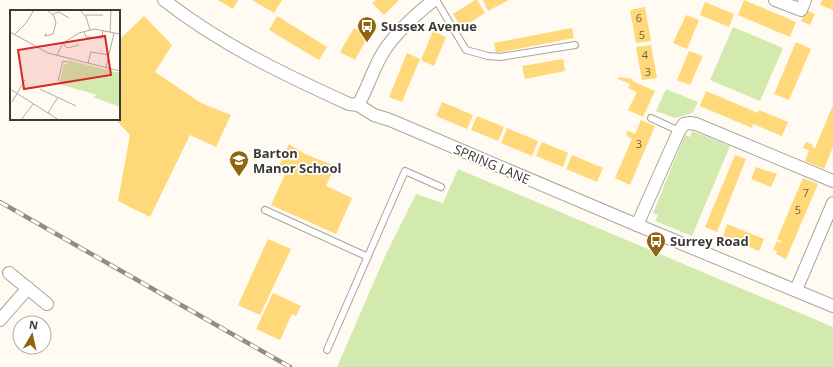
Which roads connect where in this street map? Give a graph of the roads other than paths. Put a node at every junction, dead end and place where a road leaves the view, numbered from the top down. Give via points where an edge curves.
1 (164, 0) edge
2 (435, 0) edge
3 (775, 0) edge
4 (805, 0) edge
5 (575, 45) dead end
6 (358, 105) junction
7 (651, 118) dead end
8 (679, 131) junction
9 (833, 181) edge
10 (441, 187) dead end
11 (833, 203) edge
12 (265, 210) dead end
13 (637, 225) junction
14 (368, 257) junction
15 (9, 273) dead end
16 (28, 288) junction
17 (796, 290) junction
18 (47, 304) dead end
19 (833, 306) edge
20 (0, 320) edge
21 (327, 350) dead end

1 - 6 street, SPRING LANE via 207,30 276,70 349,104
2 - 5 lane via 466,50 500,57
2 - 6 street via 393,37 383,52
3 - 4 street via 801,10
6 - 13 street, SPRING LANE via 374,115
7 - 8 lane
8 - 9 street via 684,124 696,124
8 - 13 street
10 - 14 lane via 405,171
11 - 17 street
12 - 14 lane
13 - 17 street, SPRING LANE
14 - 21 lane
15 - 16 street
16 - 18 street
16 - 20 street
17 - 19 street, SPRING LANE

